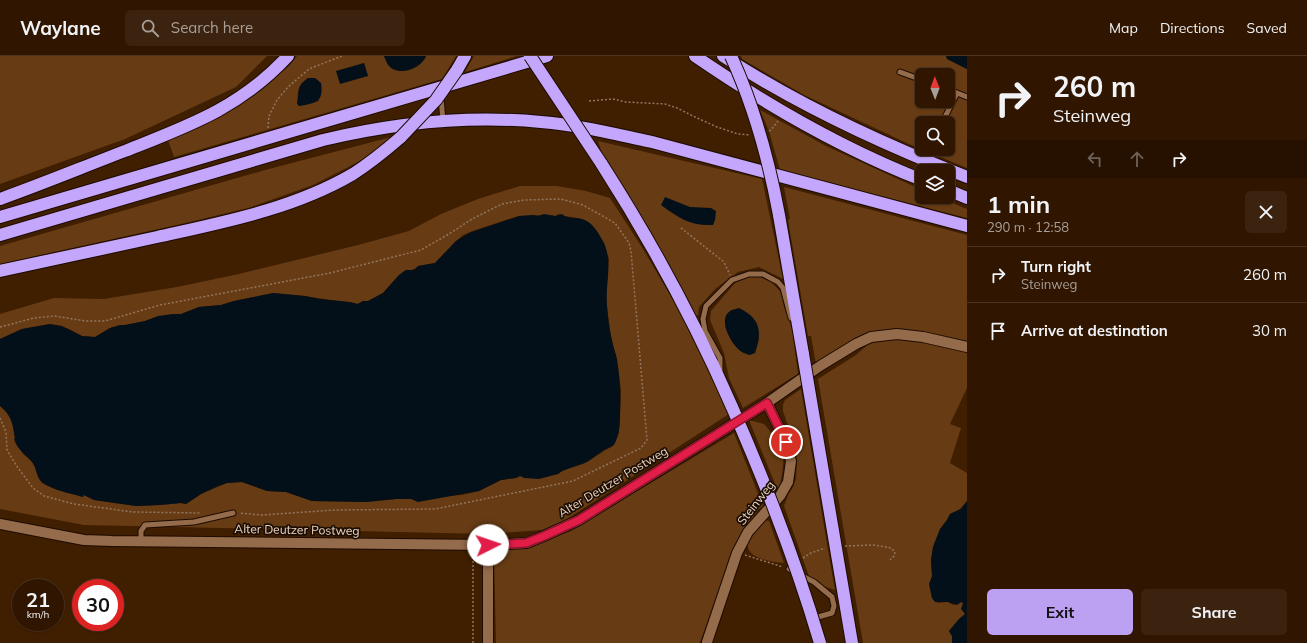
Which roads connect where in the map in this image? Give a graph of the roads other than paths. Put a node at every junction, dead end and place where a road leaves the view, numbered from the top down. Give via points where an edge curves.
1 (288, 56) edge
2 (466, 56) edge
3 (530, 56) edge
4 (547, 56) edge
5 (695, 56) edge
6 (723, 56) edge
7 (731, 56) edge
8 (900, 72) dead end
9 (915, 77) edge
10 (440, 87) junction
11 (957, 93) joint
12 (967, 97) edge
13 (946, 116) edge
14 (443, 121) junction
15 (928, 156) edge
16 (926, 161) junction
17 (915, 177) edge
18 (967, 177) edge
19 (955, 193) edge
20 (967, 198) edge
21 (0, 199) edge
22 (0, 217) edge
23 (967, 226) edge
24 (0, 234) edge
25 (0, 271) edge
26 (797, 320) junction
27 (967, 347) edge
28 (721, 381) junction
29 (767, 403) junction
30 (233, 513) road end
31 (0, 524) edge
32 (141, 541) junction
33 (488, 545) junction
34 (789, 568) road end
35 (707, 642) edge
36 (488, 643) edge
37 (813, 643) edge
38 (820, 643) edge
39 (852, 643) edge

1 - 21 highway via 257,86 214,113 159,138
2 - 25 highway, bridge via 436,100 401,137 352,174 322,189 283,205 226,221
3 - 28 highway, bridge via 627,204 681,299
4 - 10 highway
5 - 17 highway via 784,112 846,145
6 - 16 highway via 817,111
7 - 26 highway, bridge via 752,109 769,163
8 - 9 lane
10 - 14 lane
10 - 22 highway
11 - 12 lane
11 - 13 lane
14 - 23 highway via 515,120 606,132
14 - 24 highway via 358,132 323,140
15 - 16 lane
16 - 18 highway
19 - 20 highway
26 - 28 lane via 791,318 783,288 778,282 763,274 749,274 732,280 706,306 703,318 705,331 720,358
26 - 39 highway, bridge
27 - 29 street, Alter Deutzer Postweg via 897,334 871,337 820,366
28 - 38 highway, bridge via 774,506
29 - 33 street, Alter Deutzer Postweg via 579,520 526,543
29 - 35 street, Steinweg via 786,442 790,460 788,482 780,496 748,532 737,553
30 - 32 lane via 194,522 145,525 141,531
31 - 32 street, Alter Deutzer Postweg via 84,540
32 - 33 street, Alter Deutzer Postweg
33 - 36 street
34 - 37 lane via 814,582 832,597 832,613 818,617 812,625

